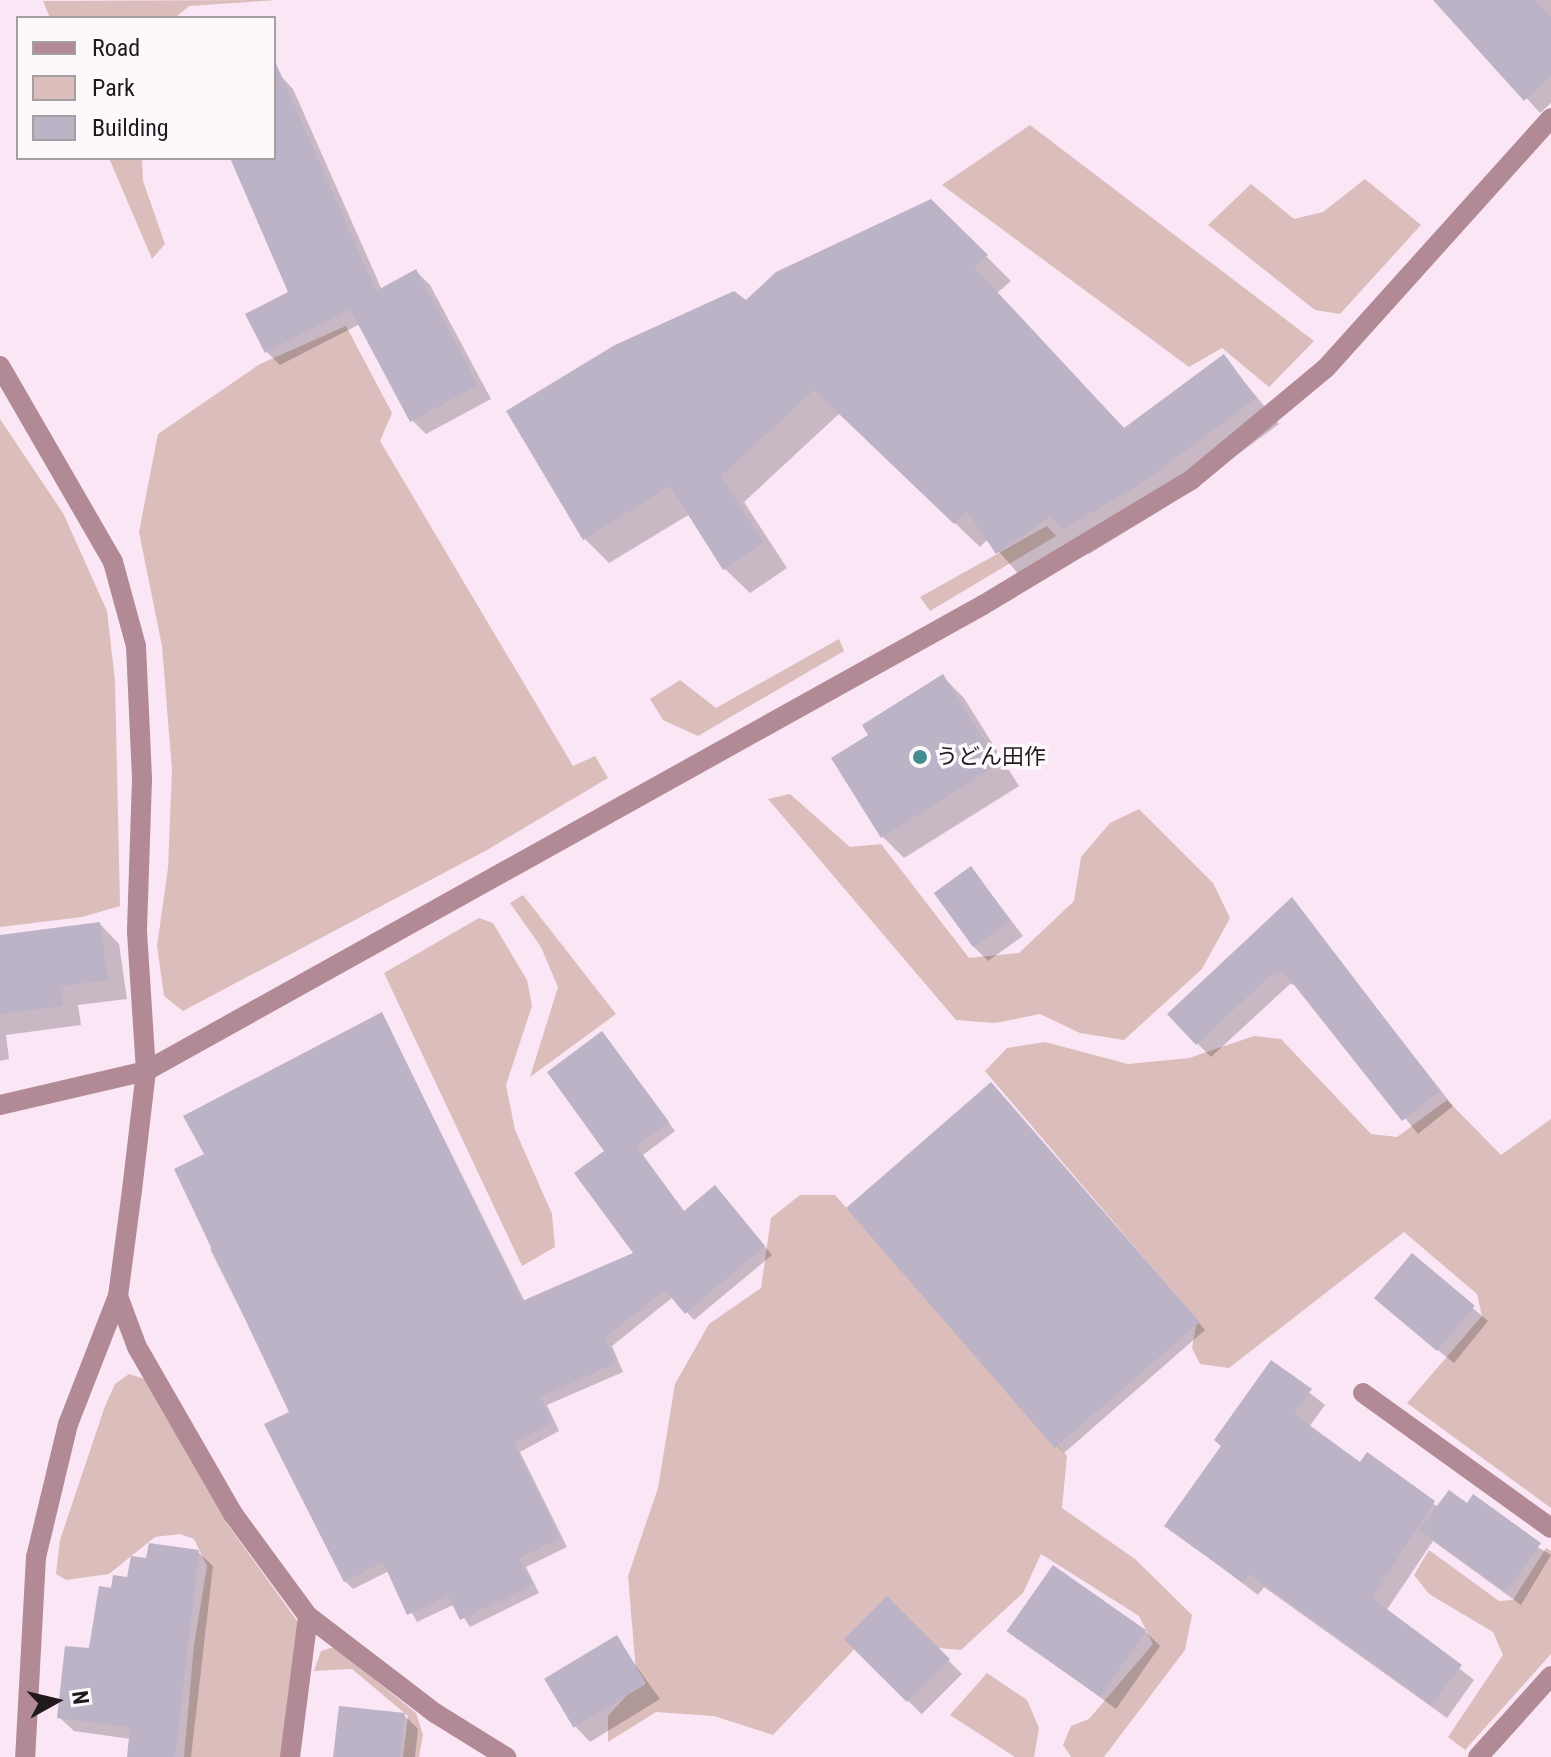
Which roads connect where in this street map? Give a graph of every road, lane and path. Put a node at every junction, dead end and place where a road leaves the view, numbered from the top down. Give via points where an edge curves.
1 (1551, 118) edge
2 (0, 366) edge
3 (146, 1071) junction
4 (0, 1105) edge
5 (118, 1296) junction
6 (1363, 1393) dead end
7 (1551, 1528) edge
8 (308, 1616) junction
9 (1551, 1676) edge
10 (25, 1757) edge
11 (290, 1757) edge
12 (506, 1757) edge
13 (1478, 1757) edge

1 - 3 street via 1326,368 1191,480 983,605
2 - 3 street via 113,562 136,646 142,779 137,932
3 - 4 street
3 - 5 street
5 - 8 street via 137,1347 233,1514
5 - 10 street via 68,1424 36,1557
6 - 7 street
8 - 11 street
8 - 12 street via 435,1713
9 - 13 street

